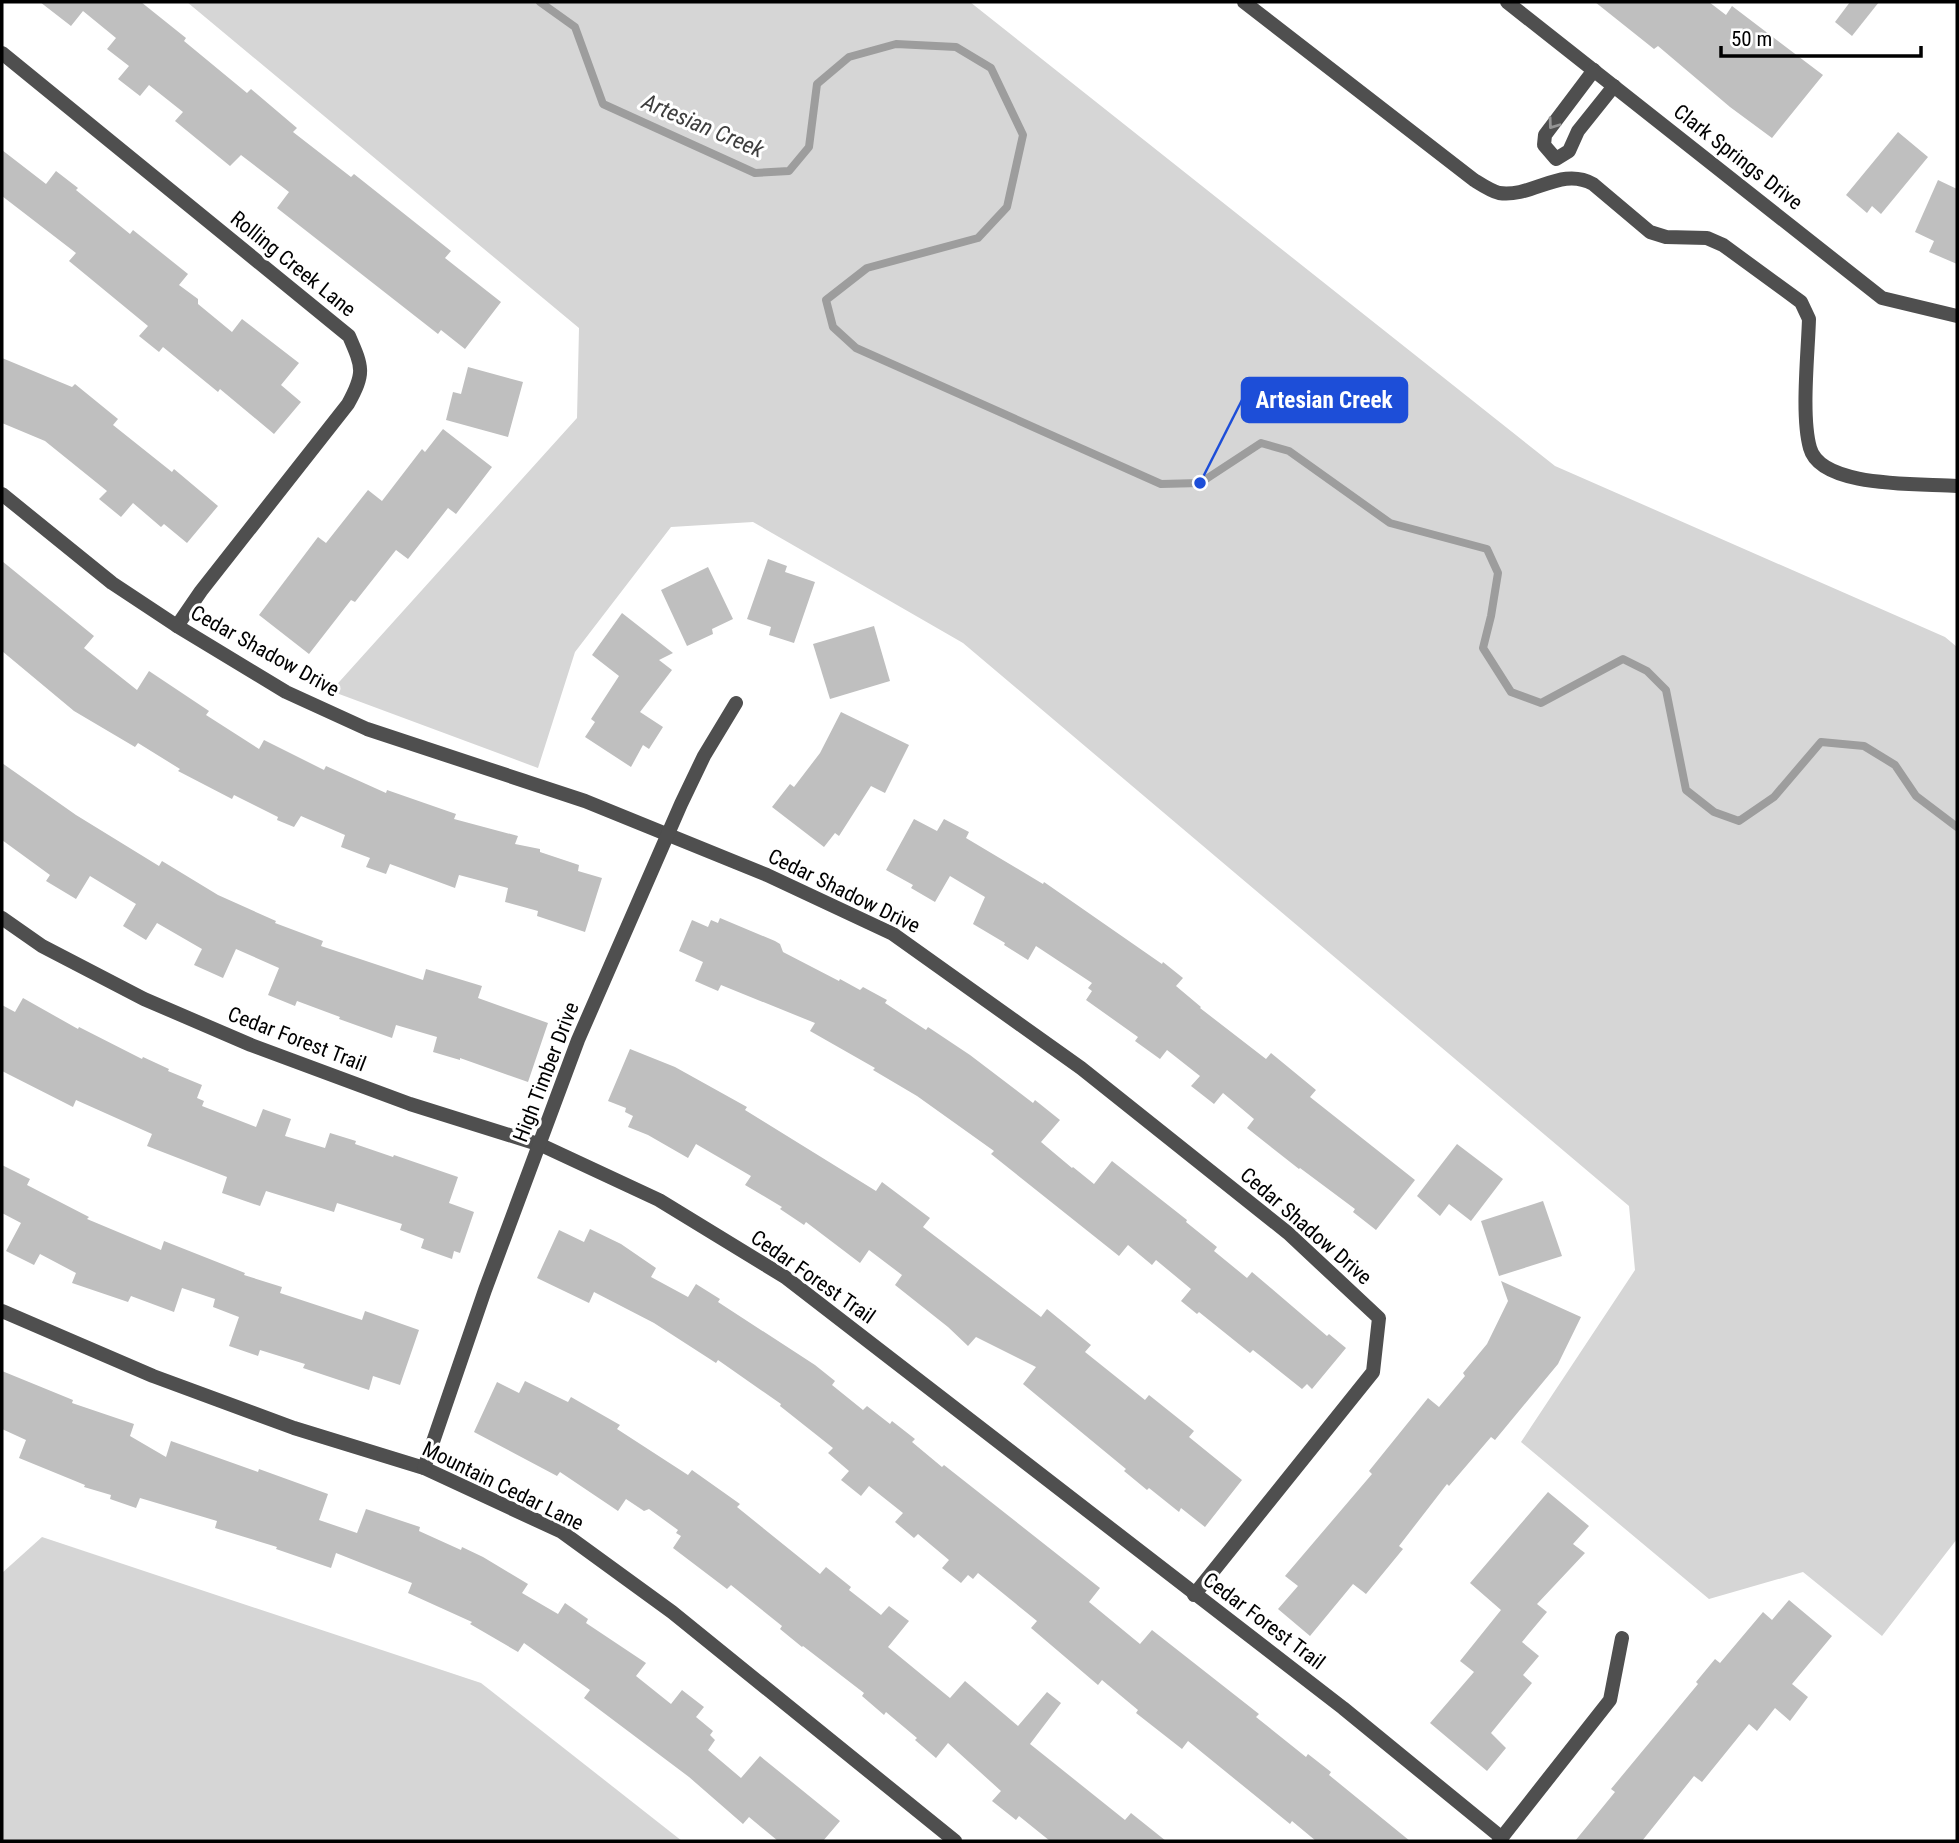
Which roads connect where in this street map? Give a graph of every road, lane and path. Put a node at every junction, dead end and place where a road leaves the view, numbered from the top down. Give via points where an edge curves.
1 (1244, 2) edge
2 (1507, 2) edge
3 (2, 53) edge
4 (1594, 69) junction
5 (1614, 86) junction
6 (1556, 159) junction
7 (1558, 179) junction
8 (1957, 317) edge
9 (1957, 486) edge
10 (2, 494) edge
11 (177, 626) junction
12 (736, 703) dead end
13 (669, 835) junction
14 (2, 918) edge
15 (541, 1145) junction
16 (2, 1311) edge
17 (424, 1468) junction
18 (1195, 1595) junction
19 (1622, 1638) dead end
20 (1501, 1840) edge
21 (955, 1841) edge

1 - 7 street via 1496,193 1519,194
2 - 4 street, Clark Springs Drive
3 - 11 street, Rolling Creek Lane via 349,336 360,361 360,383 348,404
4 - 5 street, Clark Springs Drive
4 -> 6 street via 1545,135 1544,145
5 - 6 street via 1578,131 1569,151
5 - 8 street, Clark Springs Drive via 1882,298
6 - 7 street
7 - 9 street via 1583,178 1650,232 1707,238 1724,245 1801,302 1809,319 1810,449 1826,468 1855,479
10 - 11 street, Cedar Shadow Drive via 112,583
11 - 13 street, Cedar Shadow Drive via 286,692 367,729 585,801
12 - 13 street, High Timber Drive via 704,756
13 - 15 street, High Timber Drive via 578,1040
13 - 18 street, Cedar Shadow Drive via 893,934 1080,1068 1288,1233 1379,1318 1373,1372
14 - 15 street, Cedar Forest Trail via 42,946 133,993 251,1045 410,1104
15 - 17 street, High Timber Drive
15 - 18 street, Cedar Forest Trail via 659,1200 785,1277
16 - 17 street, Mountain Cedar Lane via 153,1377
17 - 21 street, Mountain Cedar Lane via 562,1532 672,1612
18 - 20 street, Cedar Forest Trail via 1343,1708
19 - 20 street via 1610,1700

